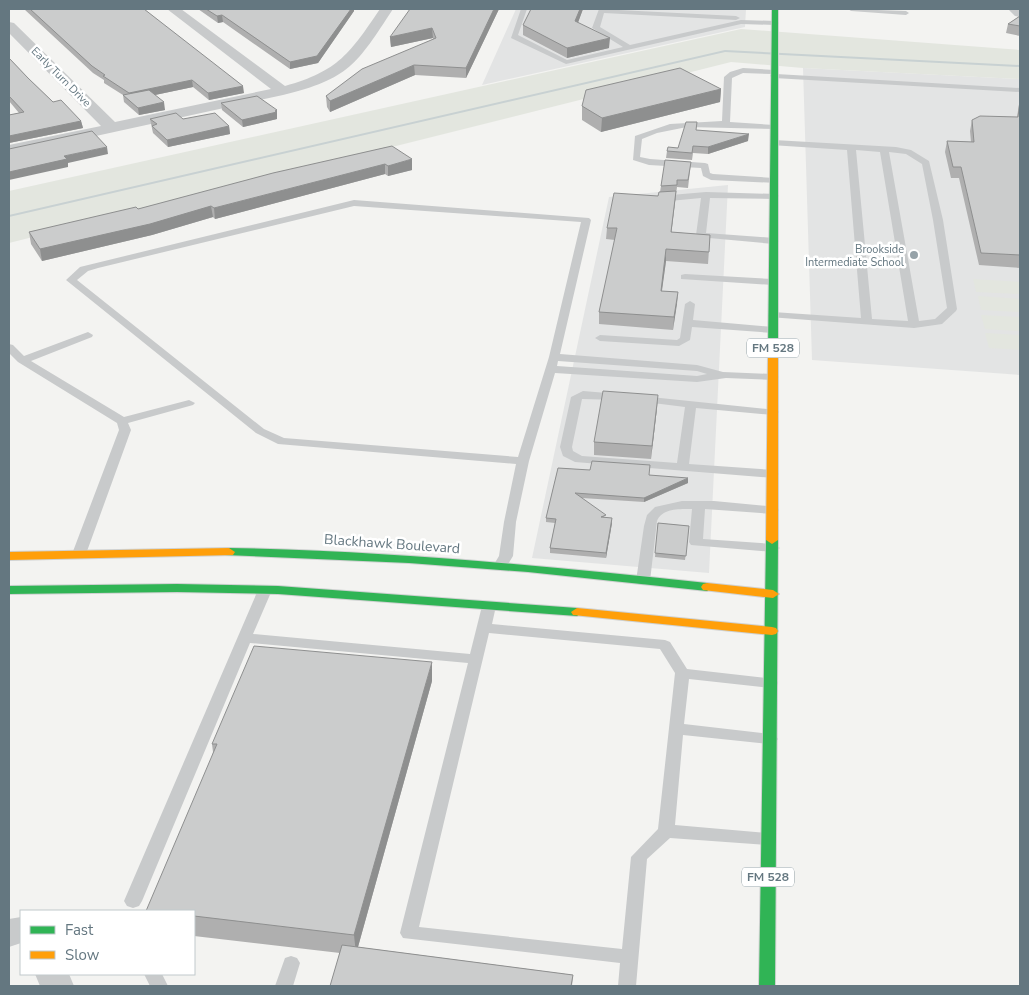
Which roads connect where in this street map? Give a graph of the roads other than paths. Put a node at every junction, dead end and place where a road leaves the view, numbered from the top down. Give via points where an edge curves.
1 (173, 9) edge
2 (386, 9) edge
3 (524, 9) edge
4 (687, 9) edge
5 (775, 9) edge
6 (851, 9) edge
7 (1014, 9) edge
8 (602, 10) edge
9 (654, 11) edge
10 (906, 12) dead end
11 (1020, 13) edge
12 (737, 15) edge
13 (9, 26) edge
14 (774, 27) junction
15 (630, 48) junction
16 (774, 71) junction
17 (1020, 90) edge
18 (283, 91) junction
19 (726, 125) junction
20 (774, 127) junction
21 (112, 128) junction
22 (774, 143) junction
23 (851, 147) junction
24 (884, 149) junction
25 (9, 150) edge
26 (774, 181) junction
27 (706, 195) junction
28 (774, 196) junction
29 (654, 199) edge
30 (774, 241) junction
31 (685, 277) dead end
32 (773, 282) junction
33 (690, 304) dead end
34 (773, 315) junction
35 (867, 322) junction
36 (688, 323) junction
37 (914, 325) junction
38 (773, 330) junction
39 (88, 335) dead end
40 (600, 338) dead end
41 (9, 347) edge
42 (554, 358) junction
43 (22, 360) junction
44 (591, 366) junction
45 (550, 369) junction
46 (773, 377) junction
47 (189, 403) dead end
48 (691, 405) junction
49 (773, 412) junction
50 (122, 421) junction
51 (523, 461) junction
52 (684, 467) junction
53 (773, 474) junction
54 (699, 505) junction
55 (773, 510) junction
56 (773, 548) junction
57 (9, 556) edge
58 (78, 558) junction
59 (499, 570) junction
60 (643, 581) junction
61 (9, 590) edge
62 (265, 590) junction
63 (494, 590) dead end
64 (772, 594) junction
65 (489, 606) junction
66 (483, 628) junction
67 (772, 631) junction
68 (245, 638) junction
69 (476, 659) junction
70 (682, 673) junction
71 (771, 683) junction
72 (677, 728) junction
73 (770, 738) junction
74 (666, 831) junction
75 (768, 839) junction
76 (133, 901) dead end
77 (630, 957) junction
78 (291, 963) dead end
79 (284, 986) edge
80 (627, 986) edge
81 (767, 986) edge

1 - 18 street
2 - 18 street via 343,69
3 - 15 lane via 514,36 566,62
4 - 12 lane
5 - 14 main road, FM 528
6 - 10 lane
7 - 11 street
8 - 9 lane
8 - 15 lane via 596,28
9 - 12 lane
12 - 14 lane
12 - 15 lane
13 - 21 street, Early Turn Drive
14 - 16 main road, FM 528
16 - 17 lane
16 - 19 lane via 740,71 728,77
16 - 20 main road, FM 528
18 - 21 street
19 - 20 lane
19 - 26 lane via 683,123 660,128 638,138 636,158 705,166 706,174 711,177
20 - 22 main road, FM 528
21 - 25 street
22 - 23 lane
22 - 26 main road, FM 528
23 - 24 lane
23 - 35 lane
24 - 37 lane
24 - 37 lane via 908,152 926,163 938,220 952,309 938,322
26 - 28 main road, FM 528
27 - 28 lane
27 - 29 lane
27 - 30 lane via 702,235
28 - 30 main road, FM 528
30 - 32 main road, FM 528
31 - 32 lane
32 - 34 main road, FM 528
33 - 36 lane
34 - 35 lane
34 - 38 main road, FM 528
35 - 37 lane
36 - 38 lane
36 - 40 lane via 685,340 679,343
38 - 46 main road, FM 528
39 - 43 lane
41 - 43 lane
42 - 44 lane
42 - 45 lane
42 - 51 lane via 586,220 354,203 95,266 84,269 71,280 260,431 282,441
43 - 50 lane
44 - 45 lane
44 - 46 lane via 697,379 726,375
45 - 51 lane
46 - 49 main road, FM 528
47 - 50 lane
48 - 49 lane
48 - 52 lane
48 - 52 lane via 583,394 575,400 566,447 567,453 579,459
49 - 53 main road, FM 528
50 - 58 lane via 125,430
51 - 59 lane via 506,556
52 - 53 lane
53 - 55 main road, FM 528
54 - 55 lane
54 - 56 lane via 696,542
54 - 60 lane via 659,510 652,518
55 - 56 main road, FM 528
56 - 64 main road, FM 528
57 - 58 main road, Blackhawk Boulevard
58 - 59 main road, Blackhawk Boulevard via 190,551 328,554
59 - 60 main road, Blackhawk Boulevard
60 - 64 main road, Blackhawk Boulevard
61 - 62 main road via 70,584
62 - 65 main road
62 - 68 lane
63 - 65 main road
64 - 67 main road, FM 528
65 - 66 lane
65 - 67 main road
66 - 69 lane
66 - 70 lane via 665,645
67 - 71 main road, FM 528
68 - 69 lane
68 - 76 lane
69 - 77 lane via 409,933
70 - 71 lane
70 - 72 lane
71 - 73 main road, FM 528
72 - 73 lane
72 - 74 lane
73 - 75 main road, FM 528
74 - 75 lane
74 - 77 lane via 639,857
75 - 81 main road, FM 528
77 - 80 lane
78 - 79 lane

